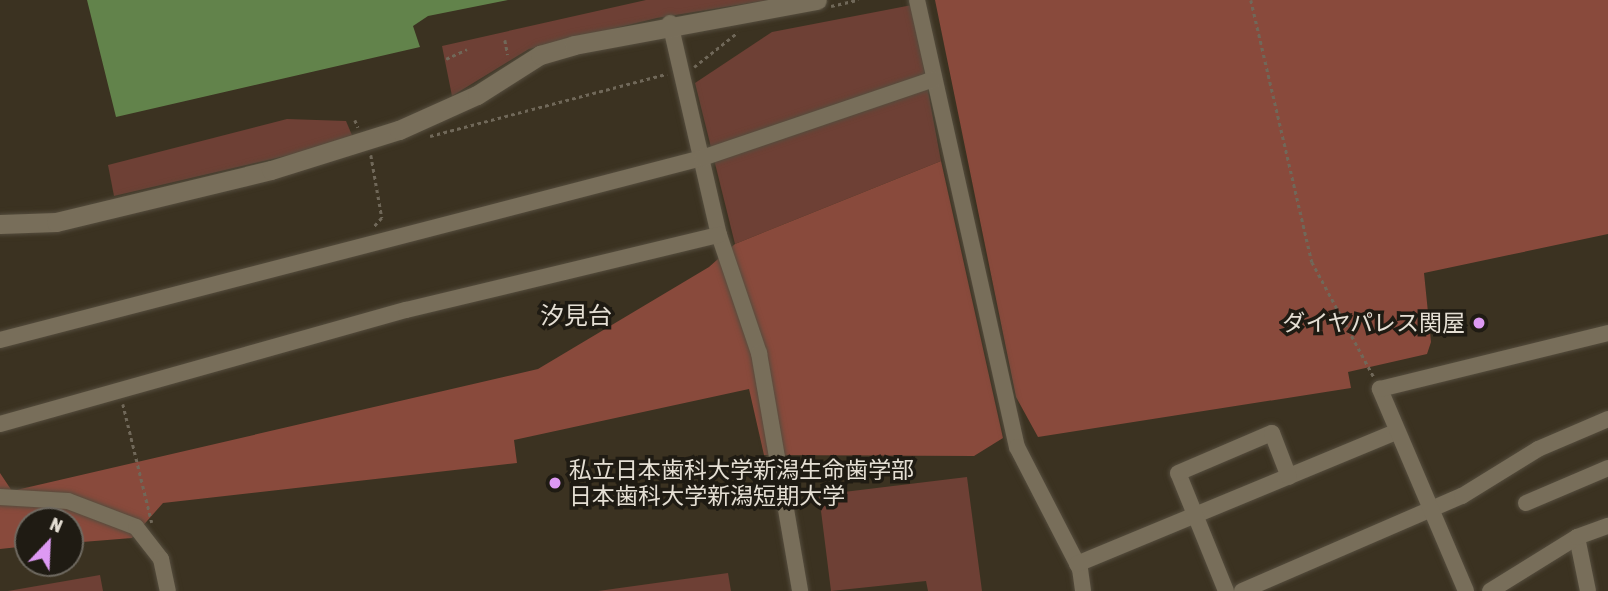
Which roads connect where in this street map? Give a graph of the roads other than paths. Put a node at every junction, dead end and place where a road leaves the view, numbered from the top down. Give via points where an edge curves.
1 (817, 0) edge
2 (917, 0) edge
3 (670, 23) junction
4 (934, 79) junction
5 (702, 158) junction
6 (0, 224) edge
7 (719, 235) junction
8 (1608, 333) edge
9 (0, 340) edge
10 (1608, 419) edge
11 (0, 424) edge
12 (1394, 433) junction
13 (1608, 468) edge
14 (1289, 477) junction
15 (0, 497) edge
16 (1526, 503) dead end
17 (1427, 511) junction
18 (1195, 515) junction
19 (1608, 526) edge
20 (1577, 537) junction
21 (1077, 564) junction
22 (168, 591) edge
23 (800, 591) edge
24 (1083, 591) edge
25 (1226, 591) edge
26 (1242, 591) edge
27 (1466, 591) edge
28 (1490, 591) edge
29 (1588, 591) edge

1 - 3 street
2 - 4 street
3 - 5 street
3 - 6 street via 540,55 477,95 399,130 271,170 56,222
4 - 5 street
4 - 21 street via 1017,447
5 - 7 street
5 - 9 street
7 - 11 street via 406,310
7 - 23 street via 759,354
8 - 12 street via 1380,389
10 - 17 street via 1538,449
12 - 14 street
12 - 17 street
13 - 16 street
14 - 18 street
14 - 18 street via 1272,433 1178,472
15 - 22 street via 68,501 136,527 161,559
17 - 26 street
17 - 27 street
18 - 21 street
18 - 25 street
19 - 20 street
20 - 28 street
20 - 29 street
21 - 24 street

